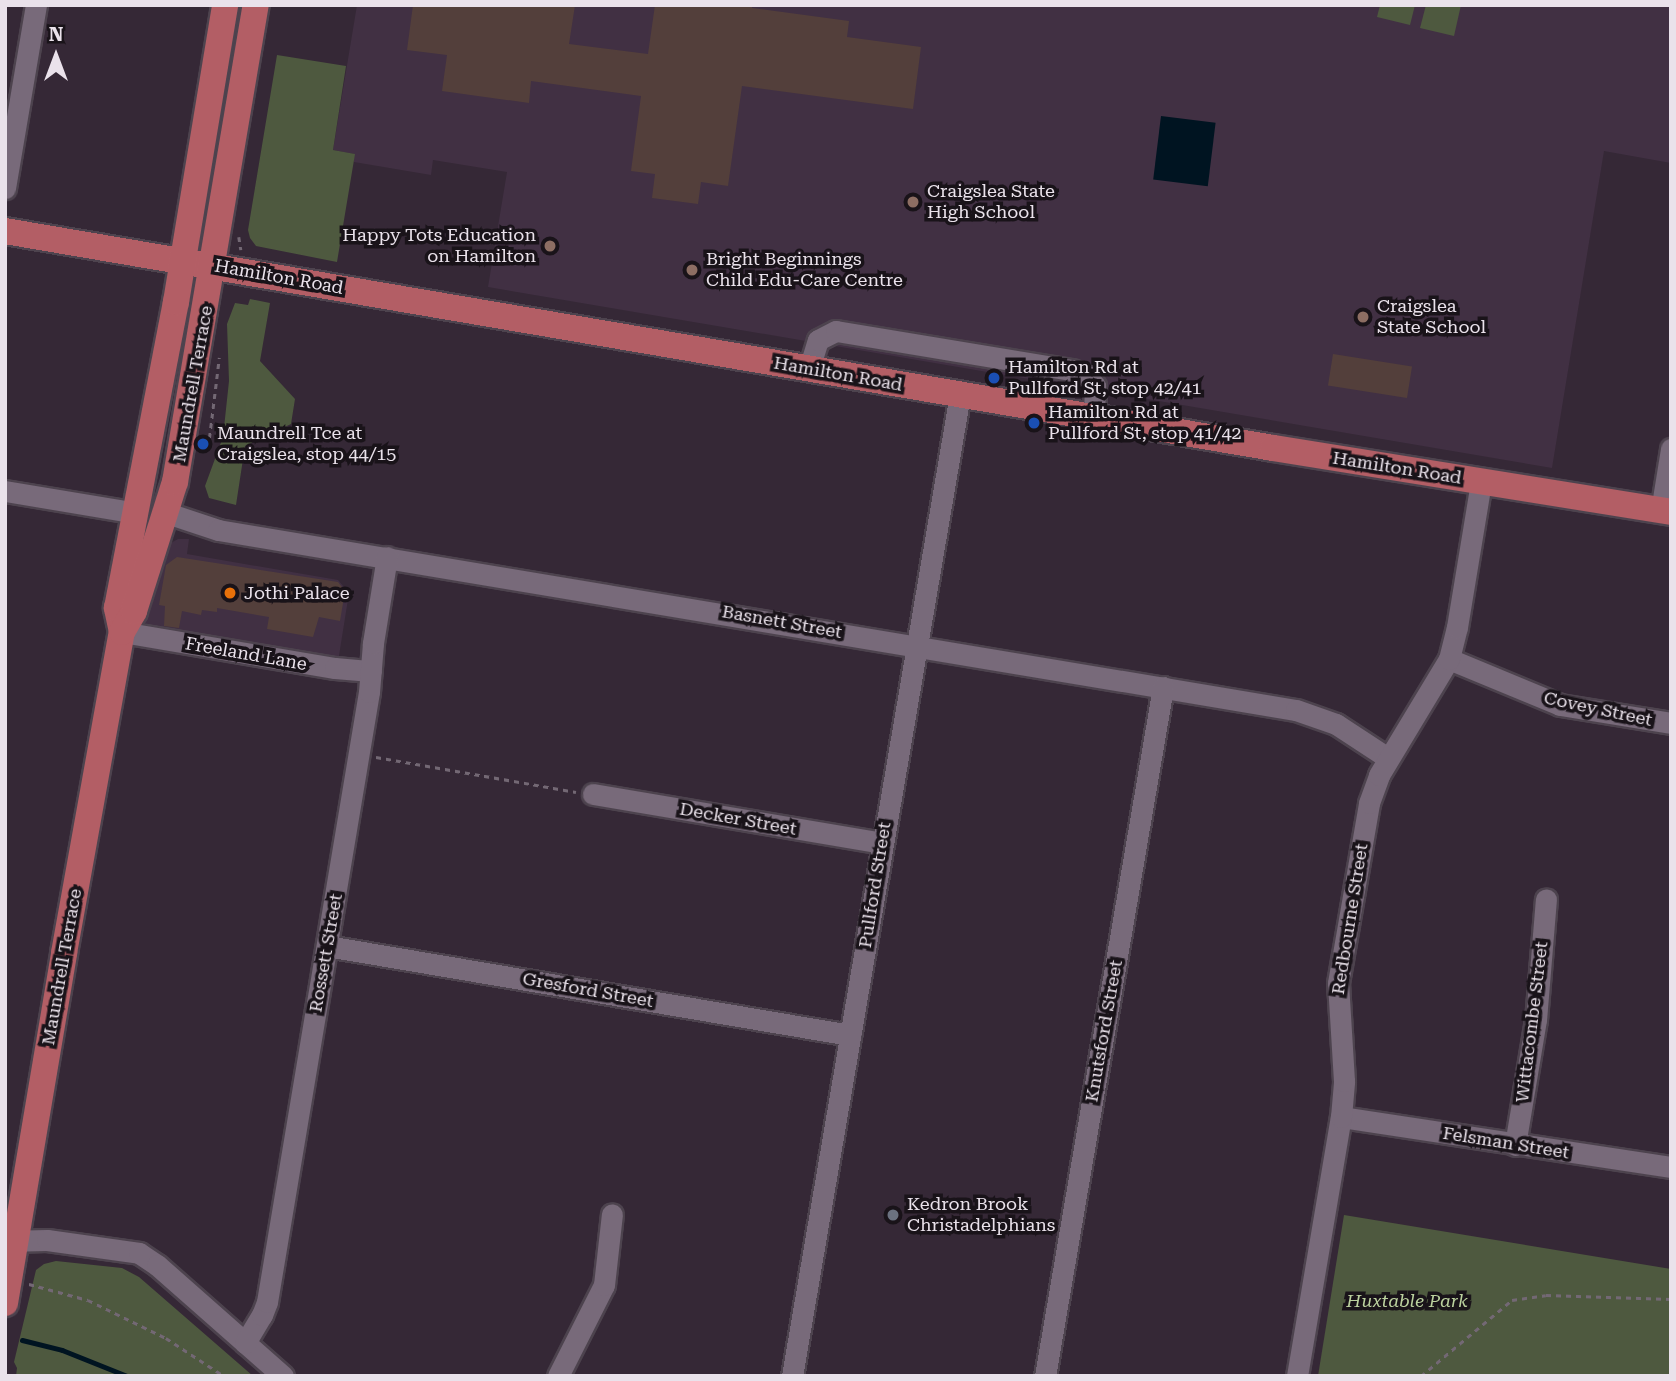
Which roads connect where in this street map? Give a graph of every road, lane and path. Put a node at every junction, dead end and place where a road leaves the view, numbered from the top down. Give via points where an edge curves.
1 (36, 5) edge
2 (225, 5) edge
3 (257, 5) edge
4 (5, 188) edge
5 (5, 231) edge
6 (182, 261) junction
7 (214, 266) junction
8 (808, 369) junction
9 (960, 394) junction
10 (1094, 418) junction
11 (1671, 449) edge
12 (1481, 482) junction
13 (5, 491) edge
14 (1666, 512) edge
15 (136, 513) junction
16 (167, 513) junction
17 (387, 557) junction
18 (122, 632) junction
19 (916, 646) junction
20 (1449, 659) junction
21 (371, 671) junction
22 (1163, 687) junction
23 (1671, 723) edge
24 (359, 754) junction
25 (1388, 758) junction
26 (593, 794) joint
27 (882, 843) junction
28 (1546, 899) dead end
29 (327, 946) junction
30 (849, 1035) junction
31 (1340, 1117) junction
32 (1515, 1145) junction
33 (1671, 1167) edge
34 (612, 1214) dead end
35 (10, 1241) edge
36 (28, 1283) dead end
37 (1671, 1299) edge
38 (5, 1303) edge
39 (245, 1343) junction
40 (224, 1376) edge
41 (283, 1376) edge
42 (558, 1376) edge
43 (792, 1376) edge
44 (1045, 1376) edge
45 (1297, 1376) edge
46 (1421, 1376) edge

1 - 4 street
2 - 6 main road, Maundrell Terrace
3 - 7 main road, Maundrell Terrace
5 - 6 main road, Hamilton Road
6 - 7 main road, Hamilton Road
6 - 15 main road, Maundrell Terrace
7 - 8 main road, Hamilton Road
7 - 16 main road, Maundrell Terrace
8 - 9 main road, Hamilton Road
8 - 10 street via 818,340 836,331 1032,364 1087,376 1097,394
9 - 10 main road, Hamilton Road
9 - 19 street, Pullford Street
10 - 12 main road, Hamilton Road
11 - 14 street
12 - 14 main road, Hamilton Road
12 - 20 street, Redbourne Street
13 - 15 street
15 - 18 main road, Maundrell Terrace via 117,608
16 - 17 street, Basnett Street via 218,530
16 - 18 main road, Maundrell Terrace via 134,611
17 - 19 street, Basnett Street
17 - 21 street, Rossett Street
18 - 21 street, Freeland Lane
18 - 35 main road, Maundrell Terrace
19 - 22 street, Basnett Street
19 - 27 street, Pullford Street
20 - 23 street, Covey Street via 1560,705
20 - 25 street, Redbourne Street
21 - 24 street, Rossett Street
22 - 25 street, Basnett Street via 1312,714
22 - 44 street, Knutsford Street
24 - 26 path
24 - 29 street, Rossett Street
25 - 31 street, Redbourne Street via 1369,803 1338,983 1344,1081
26 - 27 street, Decker Street
27 - 30 street, Pullford Street
28 - 32 street, Wittacombe Street via 1536,1020
29 - 30 street, Gresford Street
29 - 39 street, Rossett Street via 267,1302
30 - 43 street, Pullford Street
31 - 32 street, Felsman Street
31 - 45 street, Redbourne Street
32 - 33 street, Felsman Street
34 - 42 street via 604,1285
35 - 38 main road, Maundrell Terrace
35 - 39 street via 47,1240 139,1253
36 - 40 path via 88,1300 166,1338
37 - 46 path via 1546,1295 1512,1300
39 - 41 street

